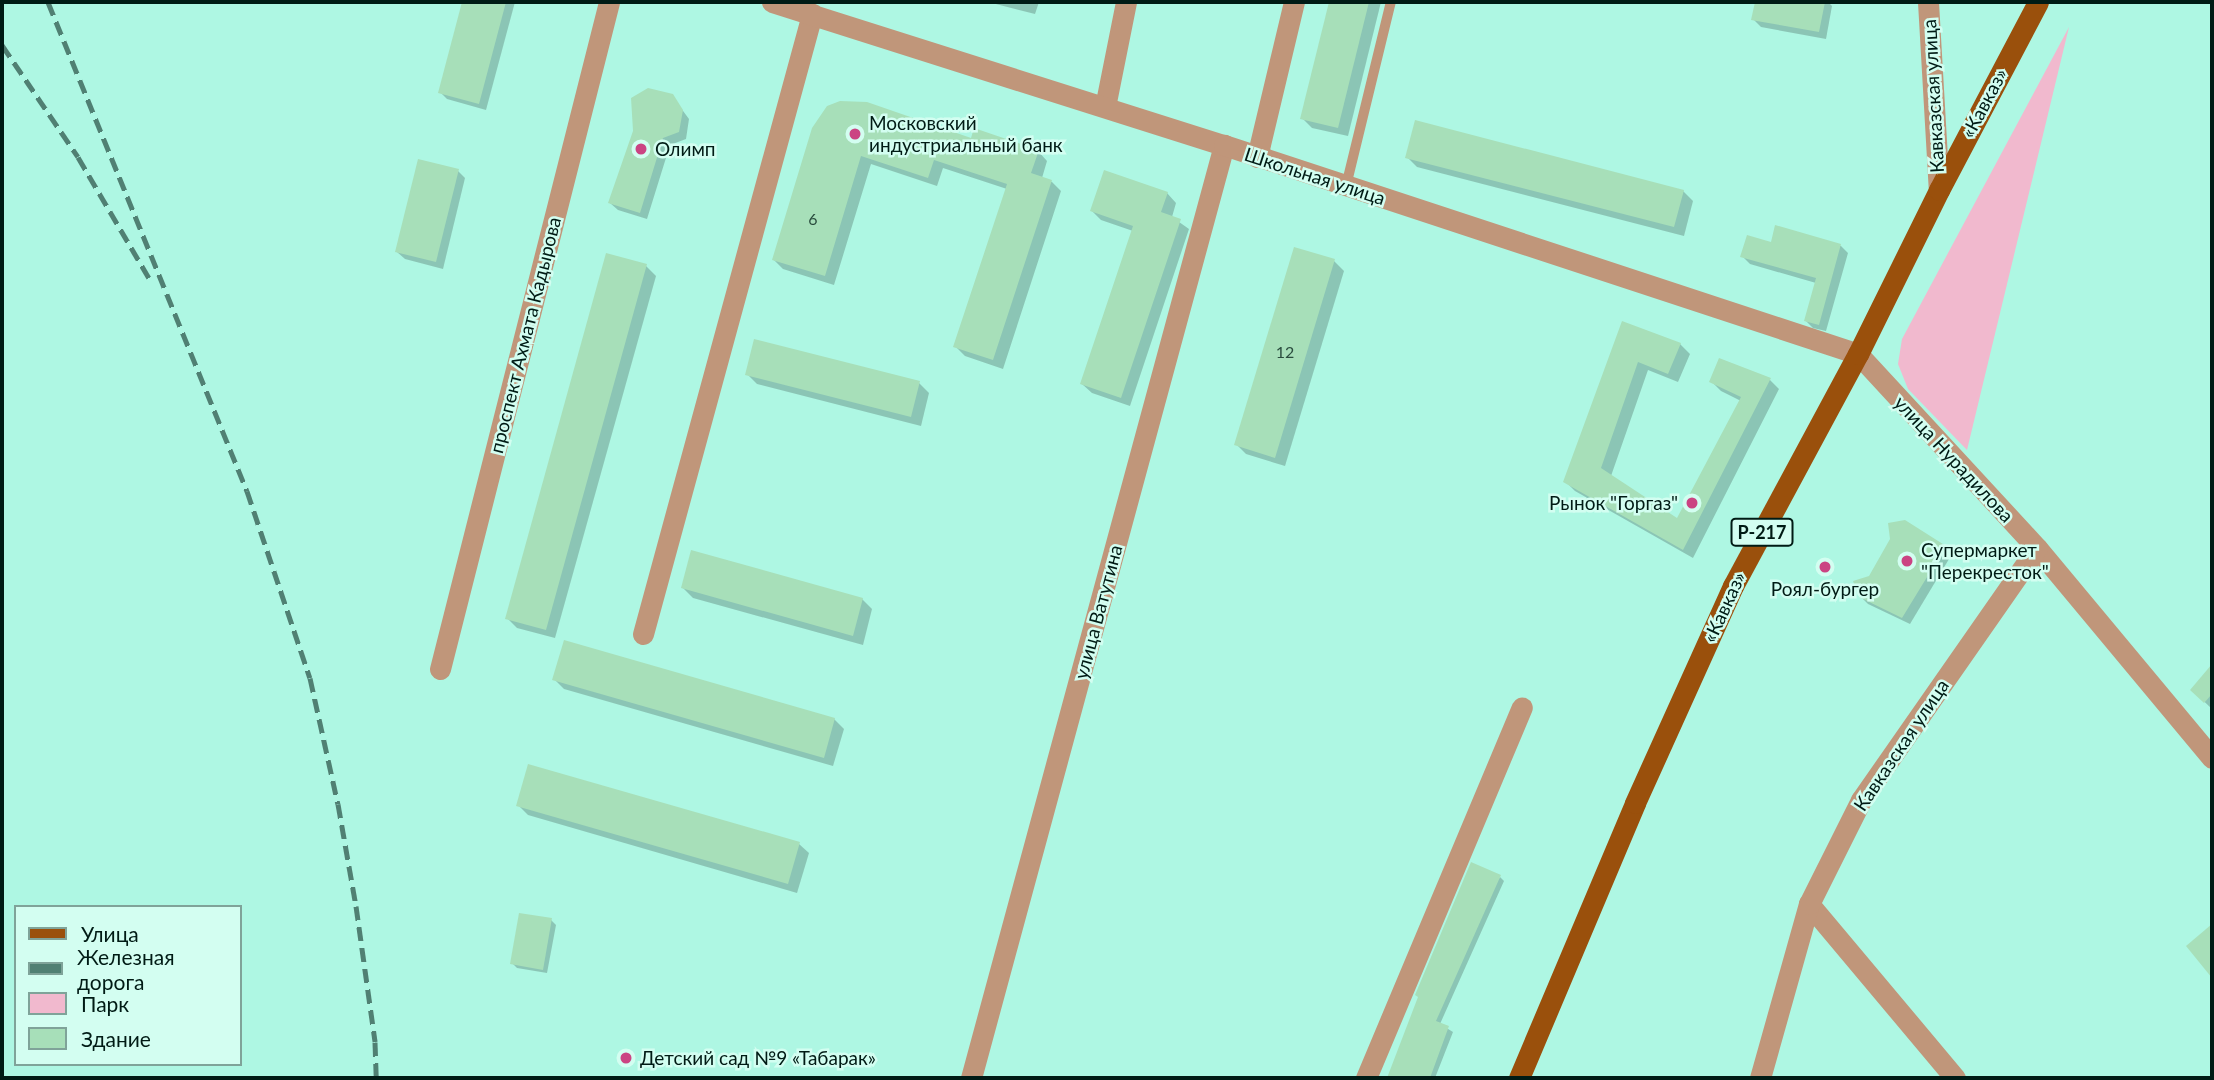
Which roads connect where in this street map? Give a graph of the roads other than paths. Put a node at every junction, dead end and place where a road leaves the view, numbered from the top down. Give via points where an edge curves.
1 (609, 2) edge
2 (772, 2) edge
3 (1126, 2) edge
4 (1294, 2) edge
5 (1391, 2) edge
6 (1928, 2) edge
7 (2038, 2) edge
8 (812, 14) junction
9 (1105, 107) junction
10 (1224, 145) junction
11 (1257, 157) junction
12 (1346, 186) junction
13 (1939, 190) junction
14 (1858, 354) junction
15 (2037, 548) junction
16 (643, 634) dead end
17 (440, 669) dead end
18 (1522, 707) dead end
19 (2212, 758) edge
20 (1809, 904) junction
21 (1947, 1075) edge
22 (971, 1078) edge
23 (1366, 1078) edge
24 (1519, 1078) edge
25 (1760, 1078) edge

1 - 17 street, проспект Ахмата Кадырова
2 - 8 street, Школьная улица
3 - 9 street
4 - 11 street
5 - 12 lane
6 - 13 street, Кавказская улица
7 - 13 main road, «Кавказ» / Р-217
8 - 9 street, Школьная улица
8 - 16 street
9 - 10 street, Школьная улица
10 - 11 street, Школьная улица
10 - 22 street, улица Ватутина
11 - 12 street, Школьная улица
12 - 14 street, Школьная улица
13 - 14 main road, «Кавказ» / Р-217
14 - 15 street, улица Нурадилова
14 - 24 main road, «Кавказ» / Р-217 via 1733,586
15 - 19 street, улица Нурадилова
15 - 20 street, Кавказская улица via 1861,800
18 - 23 street
20 - 21 street
20 - 25 street, Кавказская улица

